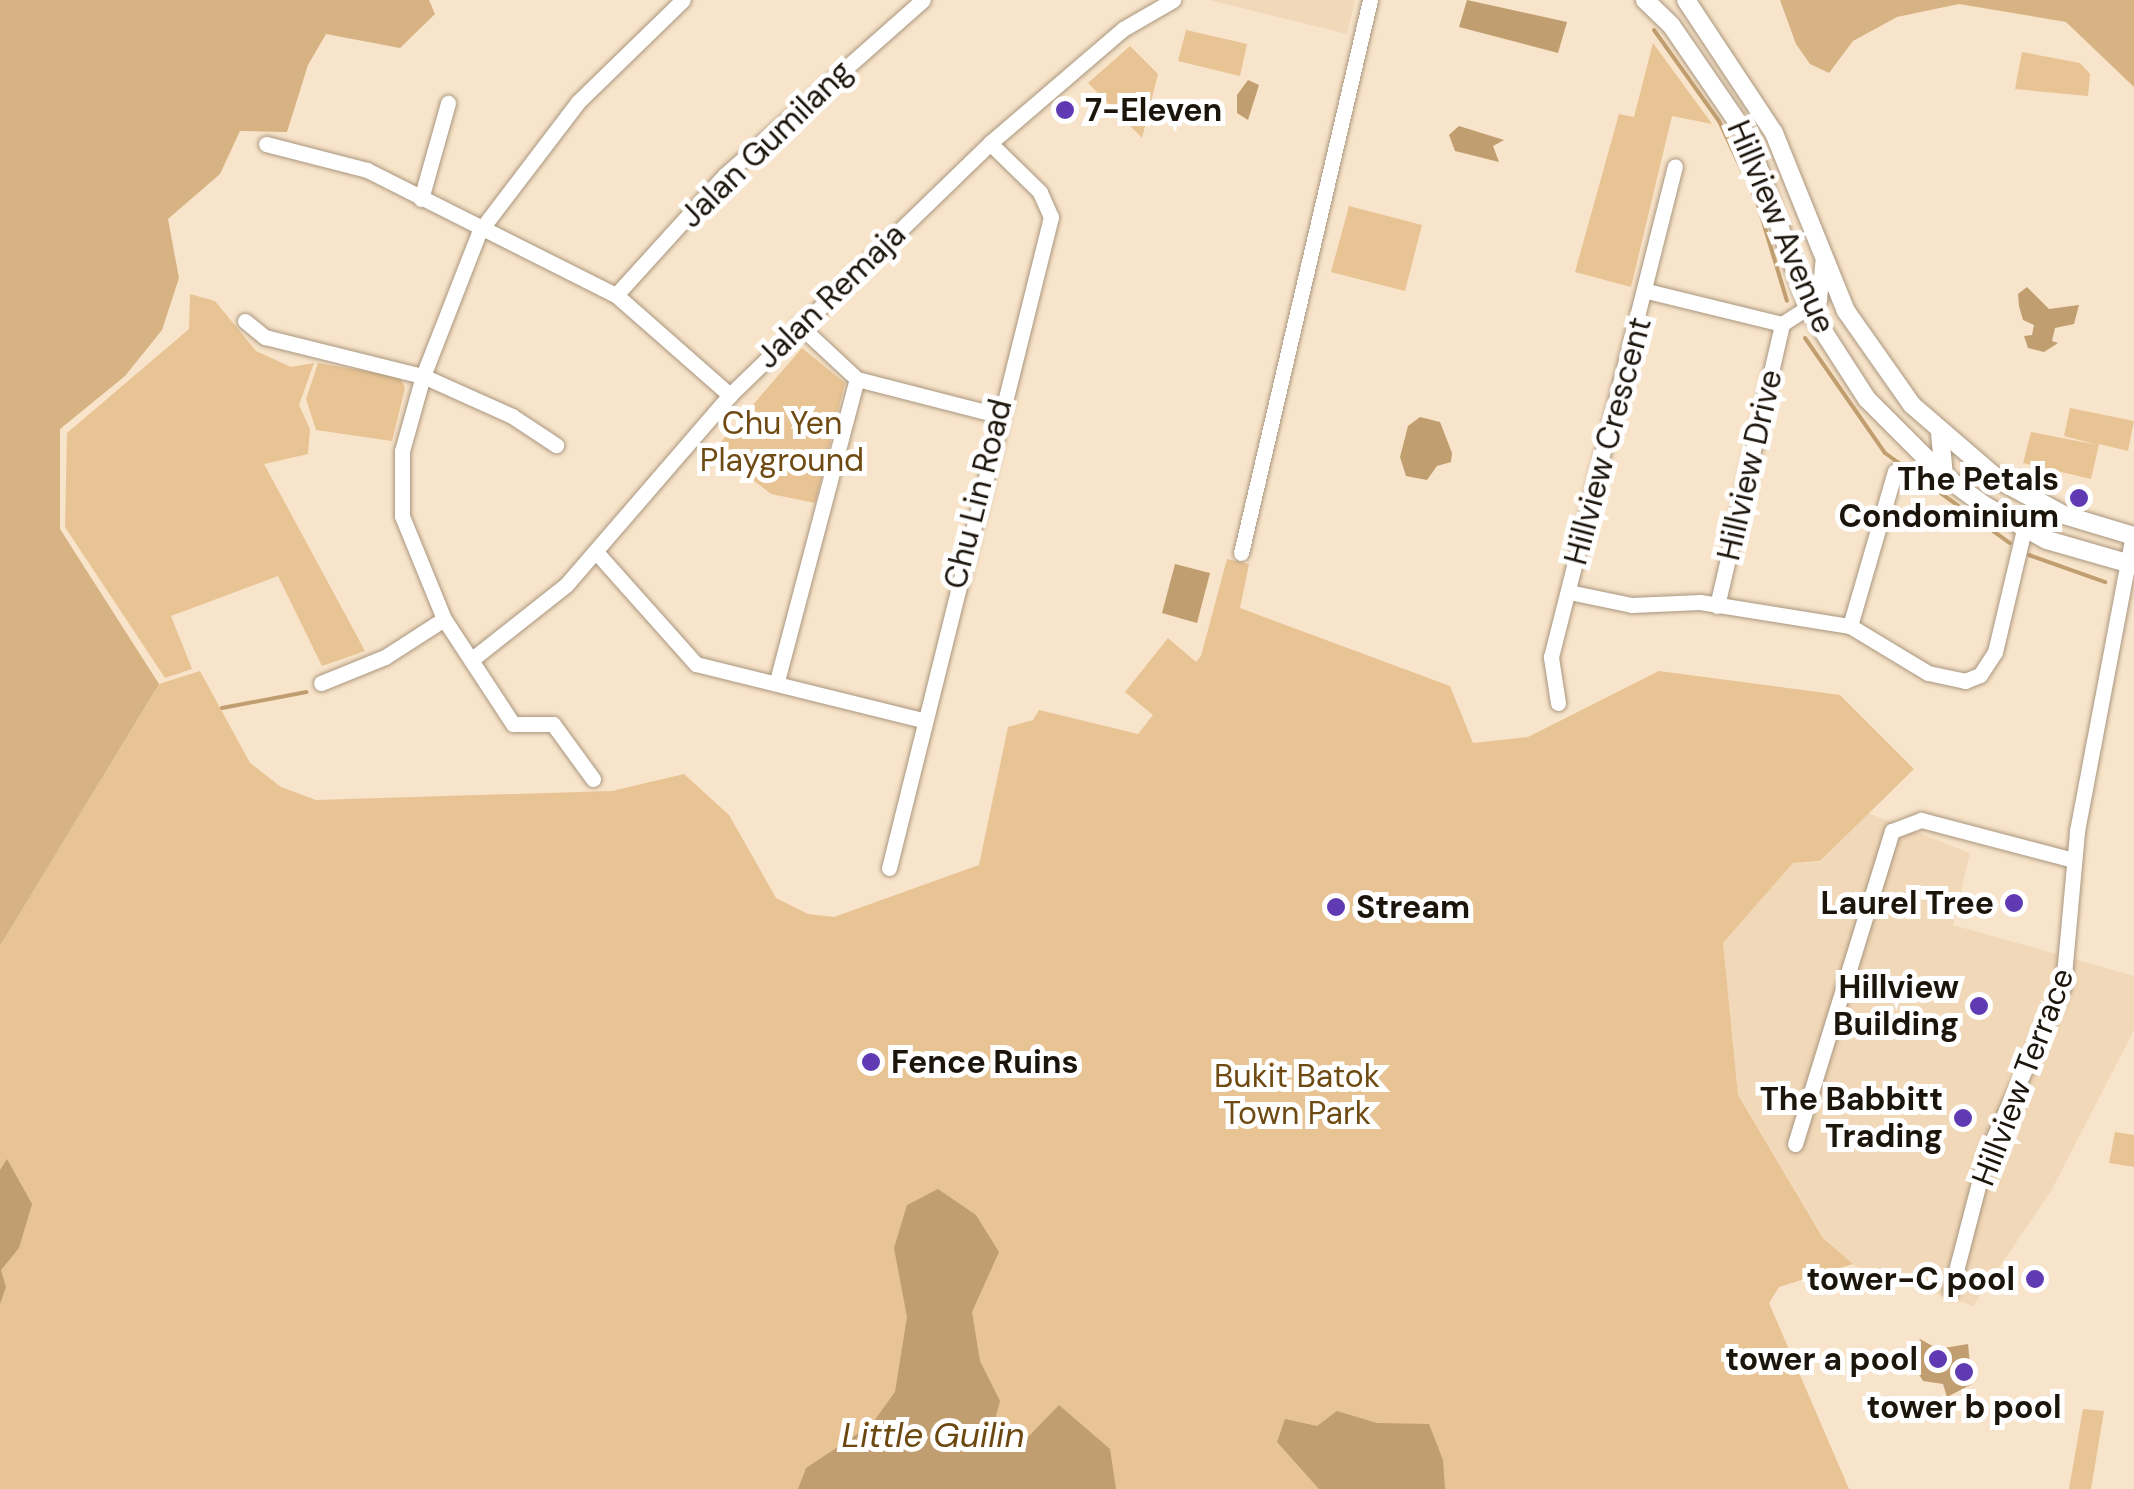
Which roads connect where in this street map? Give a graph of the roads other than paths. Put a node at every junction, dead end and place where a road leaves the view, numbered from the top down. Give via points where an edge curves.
1 (682, 0) edge
2 (923, 0) edge
3 (1173, 0) edge
4 (1370, 0) edge
5 (1645, 0) edge
6 (1686, 0) edge
7 (448, 103) dead end
8 (990, 143) junction
9 (266, 144) dead end
10 (1675, 166) dead end
11 (421, 199) junction
12 (479, 232) junction
13 (1822, 262) junction
14 (1647, 290) junction
15 (616, 294) junction
16 (1809, 308) junction
17 (244, 321) dead end
18 (1852, 321) junction
19 (1782, 324) junction
20 (799, 325) junction
21 (423, 376) junction
22 (857, 380) junction
23 (730, 396) junction
24 (997, 414) junction
25 (1940, 433) junction
26 (556, 445) dead end
27 (1895, 471) dead end
28 (1944, 476) junction
29 (2024, 529) junction
30 (2134, 536) edge
31 (1241, 553) dead end
32 (598, 554) junction
33 (2130, 564) edge
34 (1568, 592) junction
35 (1717, 606) junction
36 (444, 619) junction
37 (1850, 626) junction
38 (470, 660) junction
39 (777, 681) junction
40 (321, 683) dead end
41 (1558, 703) dead end
42 (922, 720) junction
43 (592, 780) dead end
44 (2073, 860) junction
45 (889, 868) dead end
46 (1795, 1144) dead end
47 (1952, 1290) dead end

1 - 12 street via 578,102
2 - 15 street, Jalan Gumilang via 725,176
3 - 8 street, Jalan Remaja via 1123,29
4 - 31 street
5 - 16 street, Hillview Avenue via 1747,136
6 - 13 street, Hillview Avenue via 1774,133
7 - 11 street
8 - 20 street, Jalan Remaja
8 - 24 street, Chu Lin Road via 1040,192 1051,218
9 - 11 street via 366,170
10 - 14 street, Hillview Crescent
11 - 12 street
12 - 15 street
12 - 21 street
13 - 16 street via 1822,294
13 - 18 street, Hillview Avenue
14 - 19 street, Hillview Crescent
14 - 34 street, Hillview Crescent
15 - 23 street
16 - 18 street via 1833,309
16 - 19 street
16 - 28 street, Hillview Avenue via 1867,400
17 - 21 street via 266,337
18 - 25 street, Hillview Avenue
19 - 35 street, Hillview Drive
20 - 22 street
20 - 23 street, Jalan Remaja
21 - 26 street via 512,416
21 - 36 street via 402,451 402,516
22 - 24 street
22 - 39 street
23 - 32 street, Jalan Remaja
24 - 42 street, Chu Lin Road
25 - 28 street
25 - 30 street, Hillview Avenue via 2032,499
27 - 37 street
28 - 29 street, Hillview Avenue
29 - 33 street, Hillview Avenue
29 - 37 street, Hillview Crescent via 1995,652 1980,675 1965,681 1928,673
30 - 33 street, Hillview Terrace
32 - 38 street, Jalan Remaja via 533,617
32 - 39 street via 678,652 714,671
33 - 44 street, Hillview Terrace
34 - 35 street, Hillview Crescent via 1620,604
34 - 41 street, Hillview Crescent via 1550,658
35 - 37 street, Hillview Crescent
36 - 38 street
36 - 40 street via 385,657
38 - 43 street via 513,724 550,722
39 - 42 street
42 - 45 street, Chu Lin Road
44 - 46 street via 1921,820 1892,830
44 - 47 street, Hillview Terrace via 2072,944 2063,986 1987,1152

